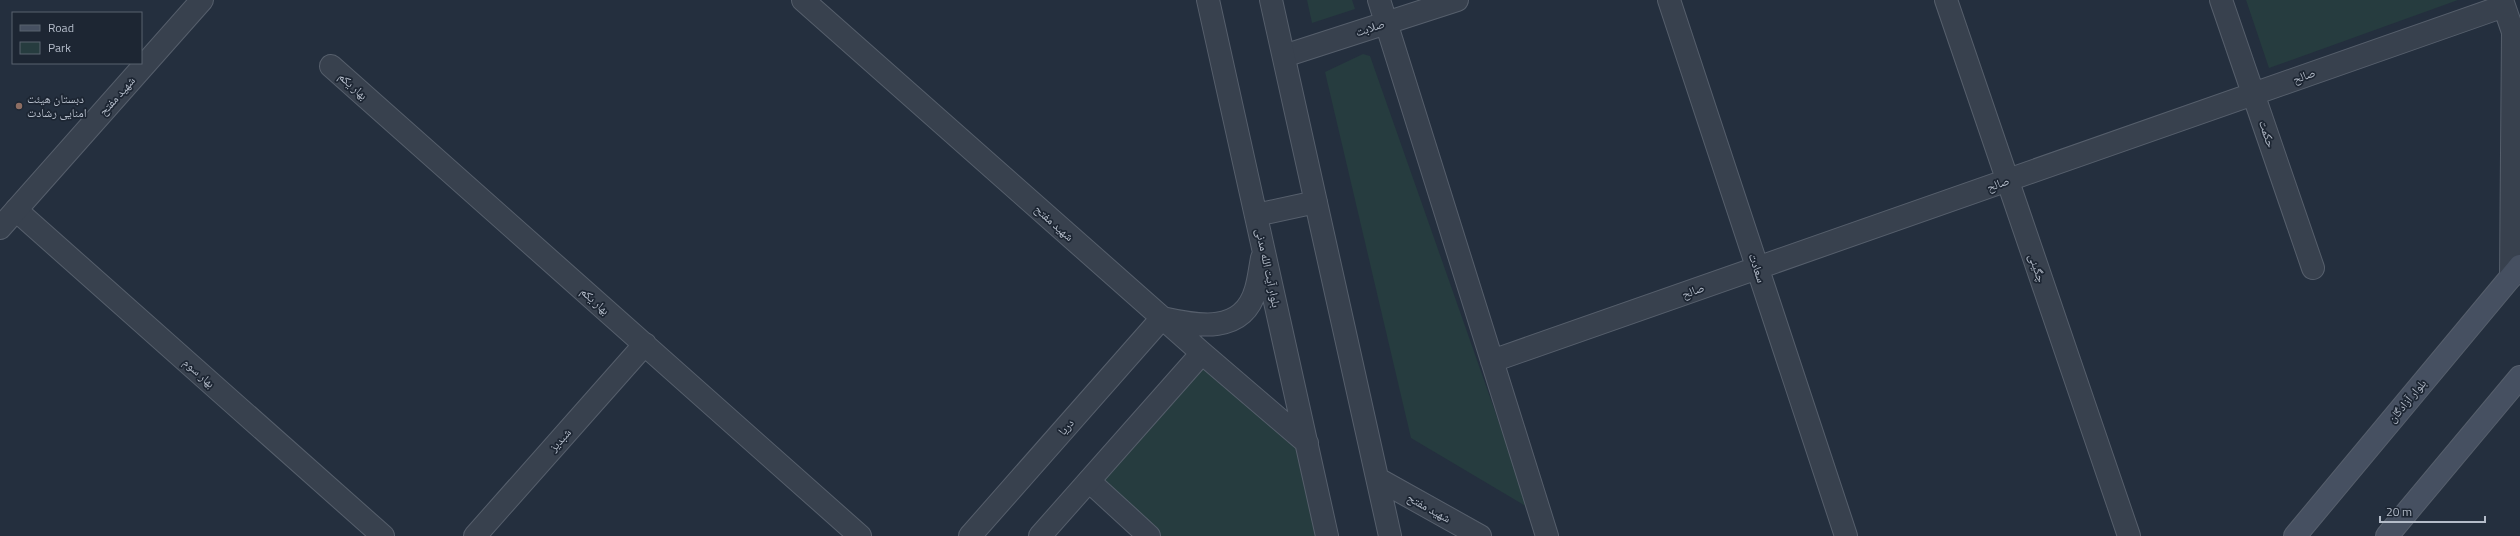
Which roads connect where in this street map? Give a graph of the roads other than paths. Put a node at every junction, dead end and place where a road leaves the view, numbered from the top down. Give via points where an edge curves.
1 (202, 0) edge
2 (803, 0) edge
3 (1208, 0) edge
4 (1271, 0) edge
5 (1379, 0) edge
6 (1457, 0) edge
7 (1669, 0) edge
8 (1946, 0) edge
9 (2221, 0) edge
10 (2503, 3) edge
11 (1386, 23) junction
12 (2516, 34) edge
13 (1284, 56) junction
14 (331, 66) dead end
15 (2253, 94) junction
16 (2007, 180) junction
17 (1316, 202) junction
18 (16, 210) junction
19 (1256, 215) junction
20 (0, 228) edge
21 (1263, 250) junction
22 (1757, 268) junction
23 (2313, 268) dead end
24 (2515, 271) edge
25 (1162, 318) junction
26 (645, 344) junction
27 (1202, 354) junction
28 (1492, 361) junction
29 (2520, 377) edge
30 (1307, 443) junction
31 (1378, 480) junction
32 (1089, 482) junction
33 (383, 536) edge
34 (475, 536) edge
35 (860, 536) edge
36 (970, 536) edge
37 (1040, 536) edge
38 (1149, 536) edge
39 (1328, 536) edge
40 (1390, 536) edge
41 (1480, 536) edge
42 (1547, 536) edge
43 (1846, 536) edge
44 (2129, 536) edge
45 (2295, 536) edge
46 (2387, 536) edge

1 - 18 street, شهید مفتح
2 - 25 street, شهید مفتح
3 - 19 street, بلوار آیت الله مدنی
4 - 13 street
5 - 11 street
6 - 11 street, صلابت
7 - 22 street, سعادت
8 - 16 street, چگینی
9 - 15 street, حکمت
10 - 12 street
10 - 15 street, صالح
11 - 13 street, صلابت
11 - 28 street
12 - 24 street
13 - 17 street
14 - 26 street, بهار یکم
15 - 16 street, صالح
15 - 23 street, حکمت
16 - 22 street, صالح
16 - 44 street, چگینی
17 - 19 street
17 - 31 street
18 - 20 street, شهید مفتح
18 - 33 street, بهار سوم
19 - 21 street, بلوار آیت الله مدنی
21 - 25 street via 1256,290 1246,308 1231,322 1210,326
21 - 30 street, بلوار آیت الله مدنی
22 - 28 street, صالح
22 - 43 street, سعادت
24 - 45 main road, بلوار آزادگان
25 - 27 street, شهید مفتح
25 - 36 street, دریا
26 - 34 street, شبدیز
26 - 35 street, بهار یکم
27 - 30 street, شهید مفتح
27 - 32 street
28 - 42 street
29 - 46 main road
30 - 39 street, بلوار آیت الله مدنی
31 - 40 street
31 - 41 street, شهید مفتح
32 - 37 street
32 - 38 street

